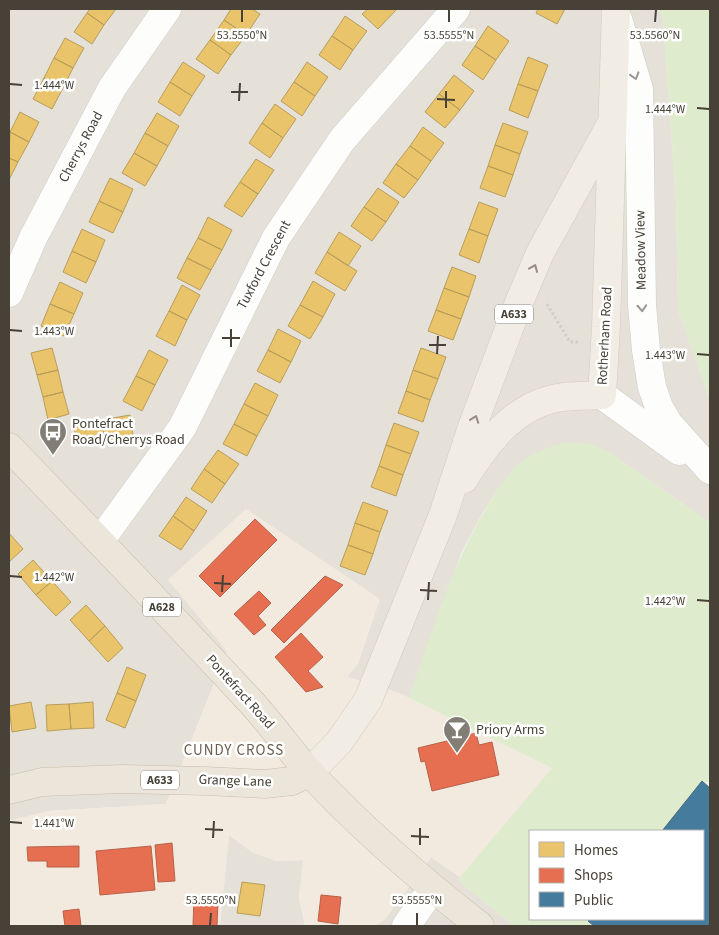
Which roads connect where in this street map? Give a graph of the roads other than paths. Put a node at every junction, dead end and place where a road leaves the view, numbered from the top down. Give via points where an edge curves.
1 (167, 9) edge
2 (456, 9) edge
3 (616, 11) edge
4 (612, 124) junction
5 (9, 293) edge
6 (602, 395) junction
7 (9, 447) edge
8 (710, 470) edge
9 (710, 475) edge
10 (443, 515) junction
11 (100, 541) junction
12 (310, 772) junction
13 (9, 790) edge
14 (432, 889) junction
15 (406, 926) edge
16 (480, 926) edge

1 - 5 street, Cherrys Road via 112,88 33,238
2 - 11 street, Tuxford Crescent via 342,140 276,238 182,428
3 - 4 main road, Rotherham Road / A633
3 -> 8 street, Meadow View via 639,89 642,305 652,386 668,423
4 - 6 main road, Rotherham Road / A633
10 -> 4 main road, Rotherham Road / A633 via 472,427 540,253
6 - 9 street
6 - 10 main road, Rotherham Road / A633 via 540,402 520,413 497,433 475,462
7 - 11 highway, Pontefract Road / A628
10 - 12 main road, Rotherham Road / A633 via 368,700 339,742
11 - 12 highway, Pontefract Road / A628 via 254,706
12 - 13 highway, Grange Lane / A633 via 292,781 265,784 122,779 42,782
12 - 14 highway, Pontefract Road / A628
14 - 15 street
14 - 16 highway, Pontefract Road / A628

